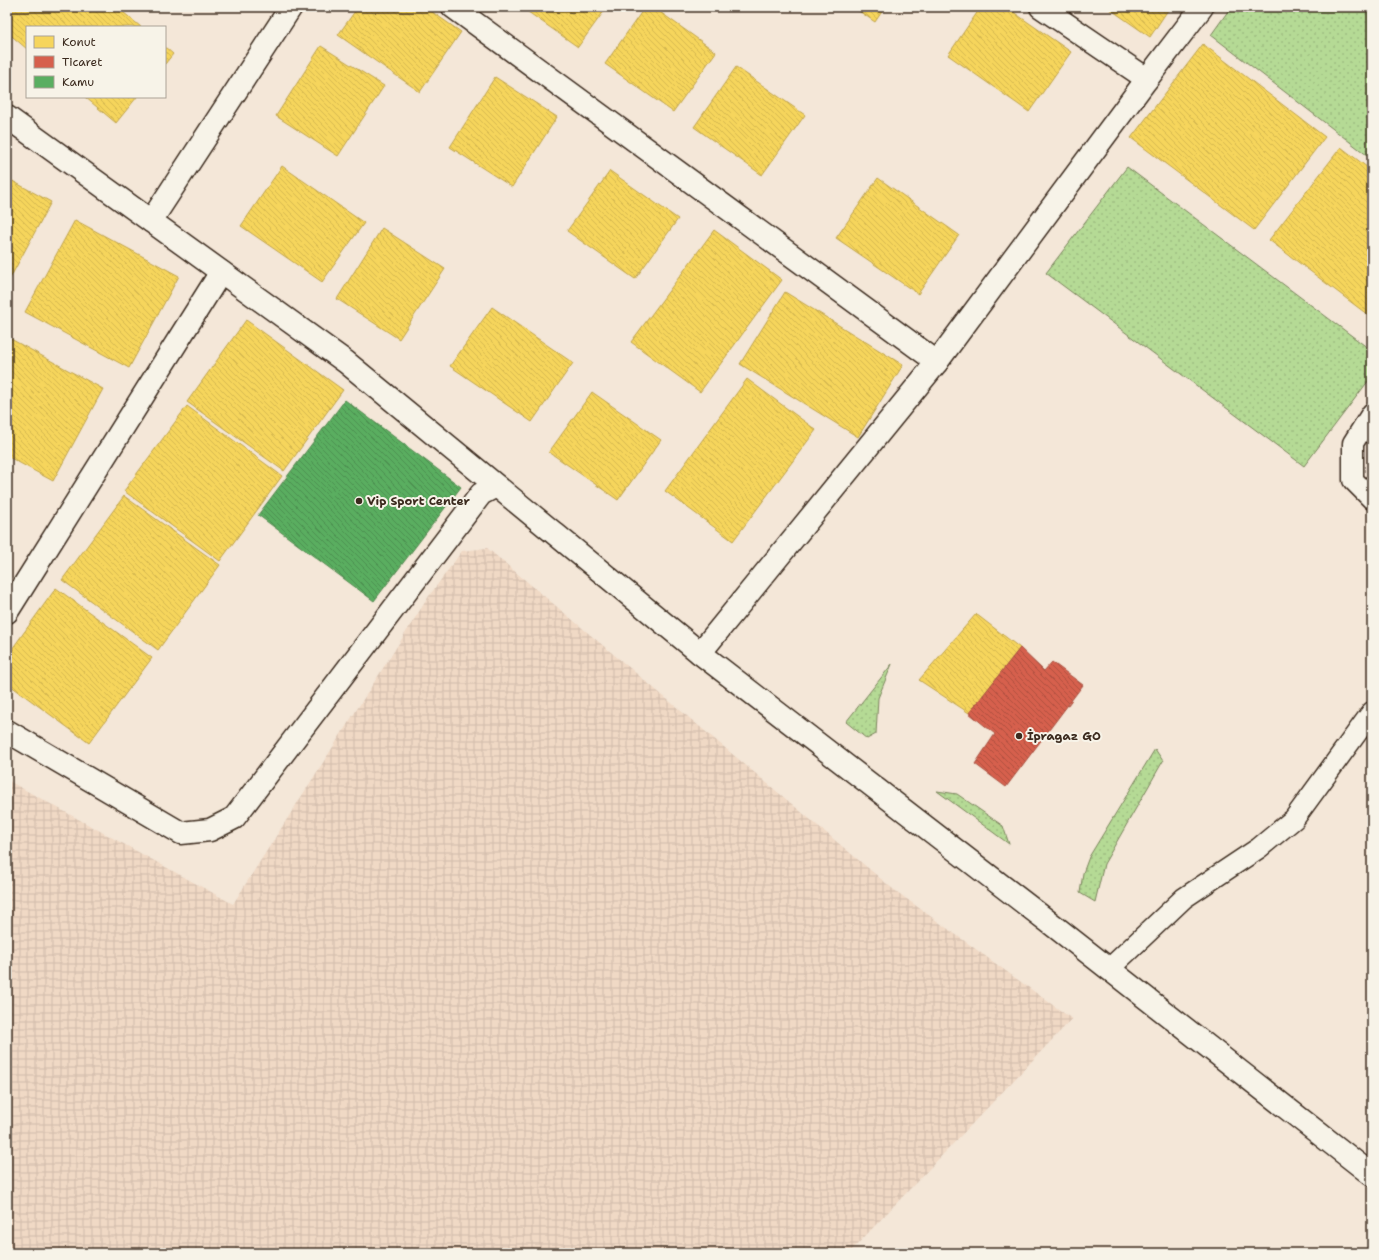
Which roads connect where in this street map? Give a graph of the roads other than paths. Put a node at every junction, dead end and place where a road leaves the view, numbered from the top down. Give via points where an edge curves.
1 (291, 7) edge
2 (453, 7) edge
3 (1041, 7) edge
4 (1202, 7) edge
5 (1147, 79) junction
6 (7, 117) edge
7 (151, 222) junction
8 (221, 272) junction
9 (937, 362) junction
10 (1372, 413) edge
11 (496, 486) junction
12 (1372, 499) edge
13 (7, 612) edge
14 (700, 653) junction
15 (1372, 712) edge
16 (7, 731) edge
17 (1109, 969) junction
18 (1372, 1175) edge

1 - 7 street
2 - 9 street
3 - 5 street
4 - 5 street
5 - 9 street
6 - 7 street
7 - 8 street
8 - 11 street via 346,362
8 - 13 street
9 - 14 street
10 - 12 lane via 1353,443 1353,480
11 - 14 street
11 - 16 street via 481,494 234,818 210,830 181,833
14 - 17 street
15 - 17 lane via 1294,819 1259,848 1184,898
17 - 18 street

